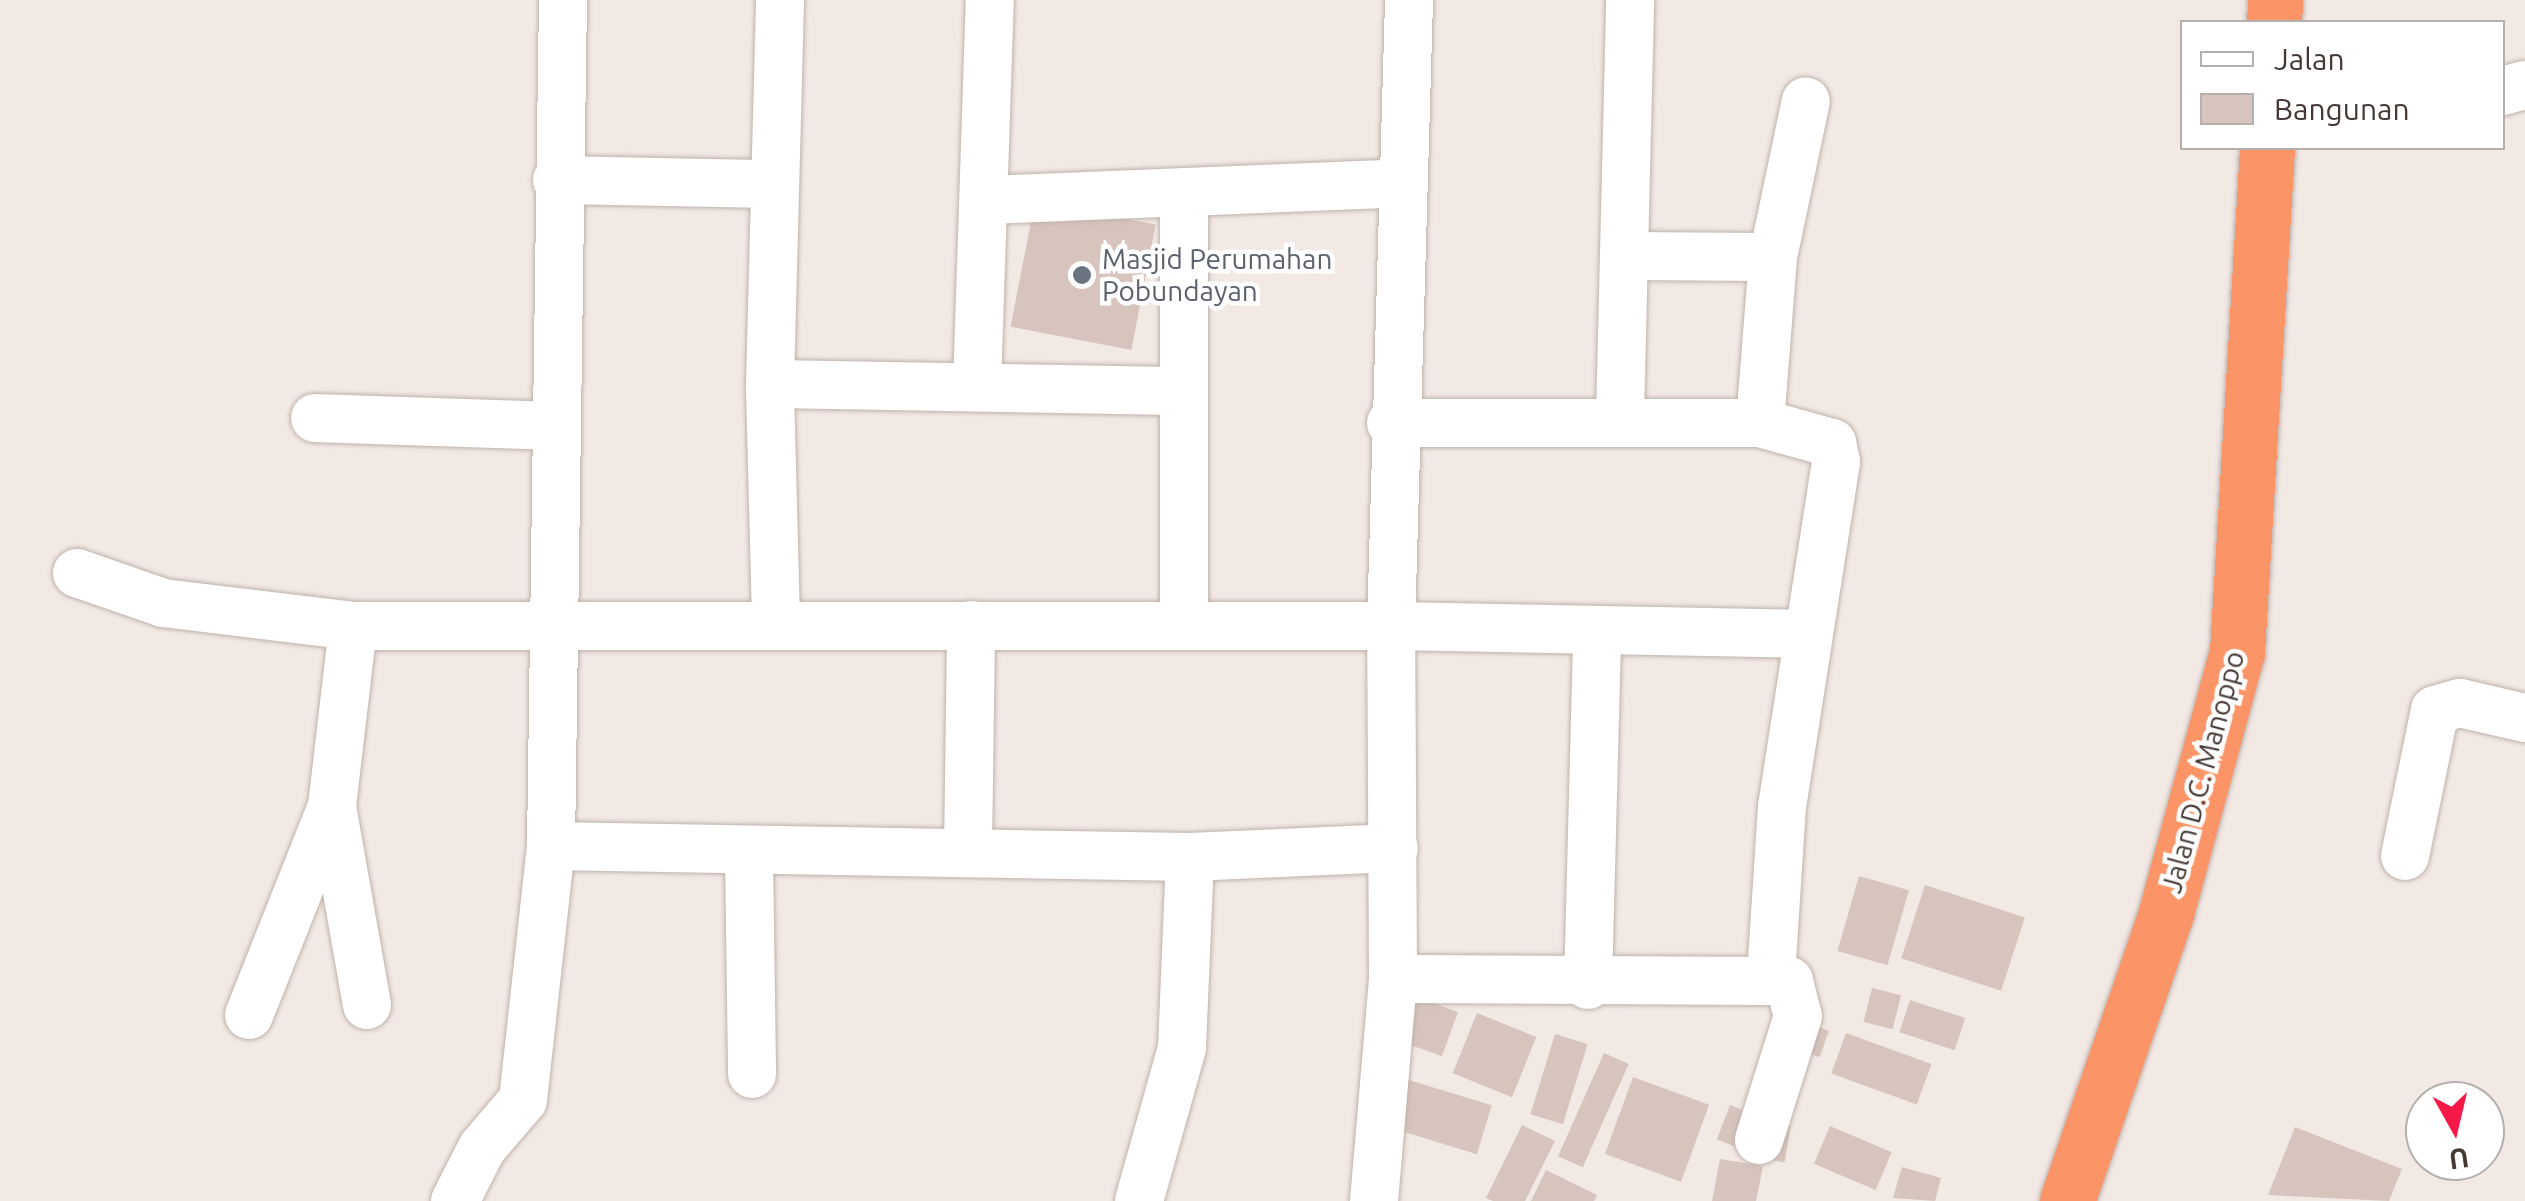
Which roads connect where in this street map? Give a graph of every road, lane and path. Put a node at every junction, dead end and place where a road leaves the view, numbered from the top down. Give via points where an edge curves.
1 (563, 0) edge
2 (780, 0) edge
3 (990, 0) edge
4 (1409, 0) edge
5 (1630, 0) edge
6 (1806, 101) dead end
7 (2268, 150) edge
8 (557, 180) junction
9 (1404, 183) junction
10 (774, 184) junction
11 (1184, 192) junction
12 (987, 200) junction
13 (1624, 256) junction
14 (1773, 256) junction
15 (770, 384) junction
16 (976, 386) junction
17 (1179, 391) junction
18 (1620, 416) junction
19 (315, 418) dead end
20 (1760, 422) junction
21 (1391, 423) junction
22 (555, 426) junction
23 (77, 573) dead end
24 (776, 620) junction
25 (1184, 621) junction
26 (551, 624) junction
27 (972, 625) junction
28 (353, 626) junction
29 (1391, 626) junction
30 (1596, 632) junction
31 (1802, 634) junction
32 (2525, 718) edge
33 (332, 806) junction
34 (551, 846) junction
35 (1394, 848) junction
36 (968, 850) junction
37 (748, 854) junction
38 (1190, 856) junction
39 (2405, 856) dead end
40 (1772, 976) junction
41 (1393, 979) junction
42 (1588, 986) junction
43 (367, 1005) dead end
44 (249, 1014) dead end
45 (752, 1074) dead end
46 (1759, 1140) dead end
47 (455, 1201) edge
48 (1139, 1201) edge
49 (1374, 1201) edge
50 (2068, 1201) edge

1 - 8 street
2 - 10 street
3 - 12 street
4 - 9 street
5 - 13 street
6 - 14 street
7 - 50 highway, Jalan D.C. Manoppo via 2237,652 2166,914
8 - 10 street
8 - 22 street
9 - 11 street
9 - 21 street
10 - 15 street
11 - 12 street
11 - 17 street
12 - 16 street
13 - 14 street
13 - 18 street
14 - 20 street
15 - 16 street
15 - 24 street
16 - 17 street
17 - 25 street
18 - 20 street
18 - 21 street
19 - 22 street
20 - 31 street via 1826,436 1836,454
21 - 29 street
22 - 26 street
23 - 28 street via 163,604
24 - 26 street
24 - 27 street
25 - 27 street
25 - 29 street
26 - 28 street
26 - 34 street
27 - 36 street
28 - 33 street
29 - 30 street
29 - 35 street
30 - 31 street
30 - 42 street
31 - 40 street
32 - 39 street via 2460,703 2435,710
33 - 43 street
33 - 44 street
34 - 37 street
34 - 47 street via 523,1100 482,1148
35 - 38 street
35 - 41 street
36 - 37 street
36 - 38 street
37 - 45 street
38 - 48 street via 1182,1048
40 - 42 street
40 - 46 street via 1790,982 1798,1016
41 - 42 street
41 - 49 street

